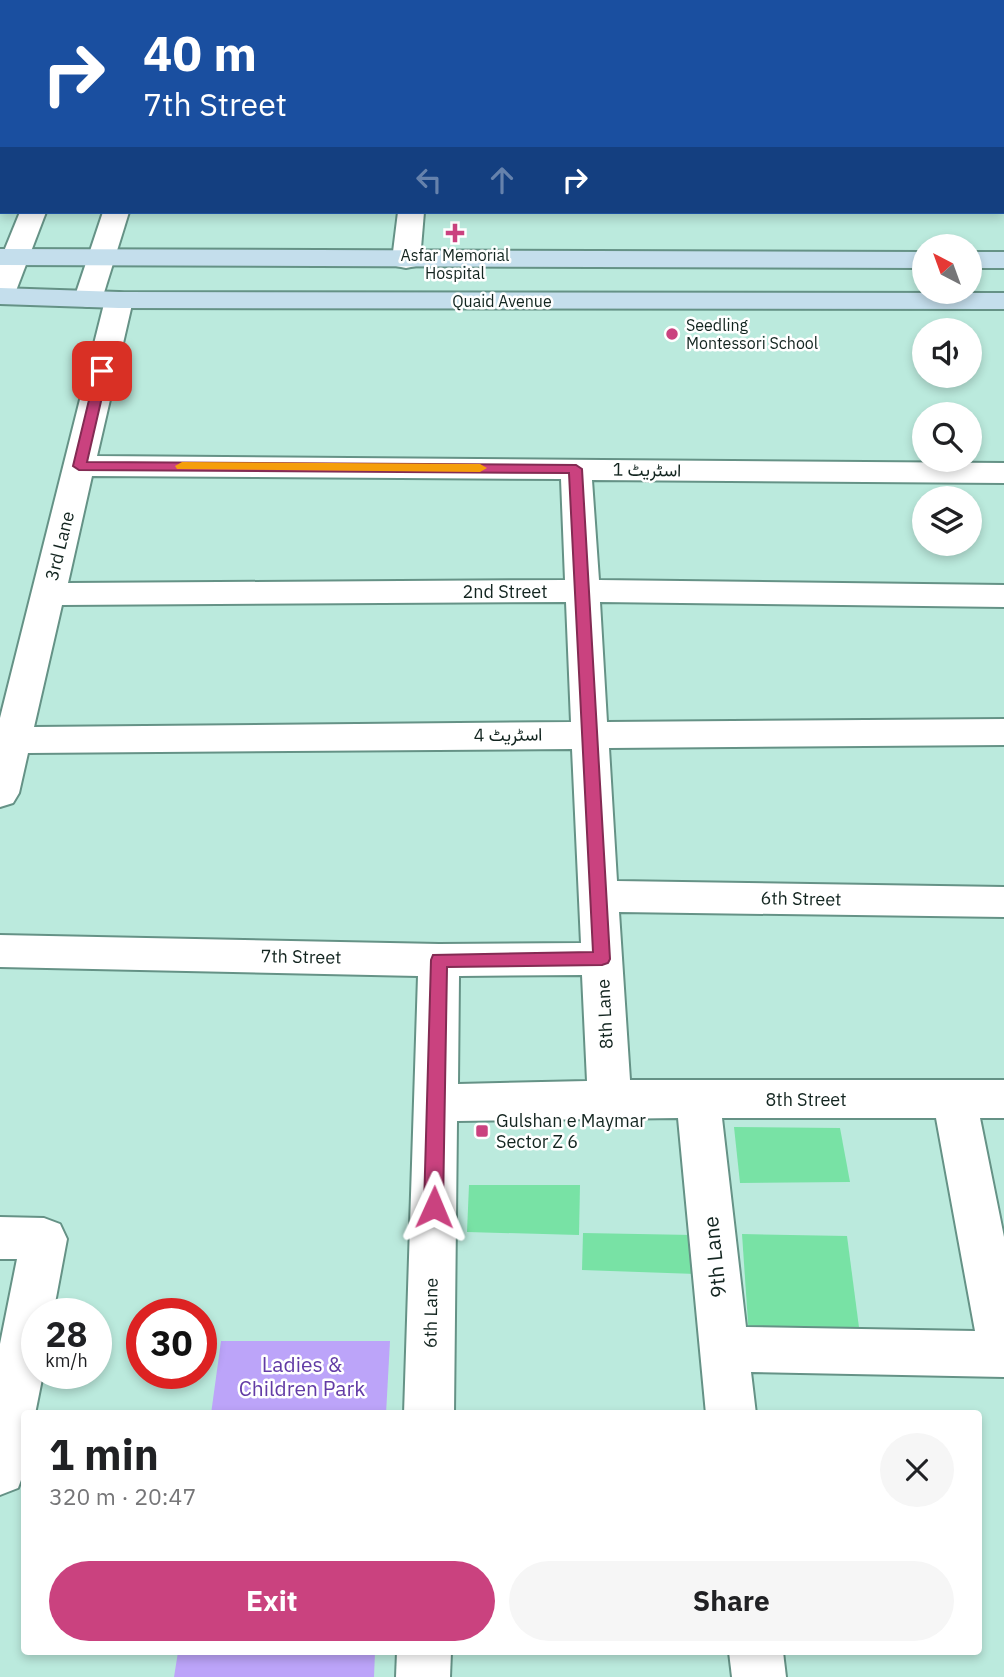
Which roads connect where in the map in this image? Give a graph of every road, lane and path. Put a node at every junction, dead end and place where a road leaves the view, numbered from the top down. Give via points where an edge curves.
1 (32, 214) edge
2 (115, 214) edge
3 (411, 214) edge
4 (7, 257) edge
5 (102, 259) junction
6 (406, 260) junction
7 (912, 260) edge
8 (982, 260) edge
9 (1004, 260) edge
10 (0, 296) edge
11 (104, 300) junction
12 (1004, 301) edge
13 (79, 466) junction
14 (576, 469) junction
15 (1004, 473) edge
16 (582, 592) junction
17 (49, 594) junction
18 (1004, 596) edge
19 (1004, 732) edge
20 (591, 734) junction
21 (8, 744) edge
22 (0, 793) edge
23 (598, 896) junction
24 (1004, 902) edge
25 (0, 951) edge
26 (602, 959) junction
27 (439, 960) junction
28 (608, 1099) junction
29 (954, 1099) junction
30 (1004, 1099) edge
31 (698, 1101) junction
32 (436, 1103) junction
33 (22, 1238) edge
34 (724, 1349) junction
35 (1004, 1354) edge
36 (429, 1410) edge
37 (731, 1410) edge
38 (0, 1470) edge
39 (424, 1655) edge
40 (756, 1655) edge
41 (423, 1677) edge
42 (759, 1677) edge

1 - 4 street
2 - 5 street, 3rd Lane
3 - 6 street
4 - 5 main road
4 - 10 street
5 - 6 main road
5 - 11 street, 3rd Lane
6 - 7 main road
8 - 9 main road
10 - 11 main road, Quaid Avenue
11 - 12 main road, Quaid Avenue
11 - 13 street, 3rd Lane
13 - 14 street, اسٹریٹ 1
13 - 17 street, 3rd Lane
14 - 15 street, اسٹریٹ 1
14 - 16 street, 8th Lane
16 - 17 street, 2nd Street
16 - 18 street, 2nd Street
16 - 20 street, 8th Lane
17 - 21 street, 3rd Lane
19 - 20 street, اسٹریٹ 4
20 - 21 street, اسٹریٹ 4
20 - 23 street, 8th Lane
21 - 22 street, 3rd Lane
23 - 24 street, 6th Street
23 - 26 street, 8th Lane
25 - 27 street, 7th Street
26 - 27 street, 7th Street
26 - 28 street, 8th Lane
27 - 32 street, 6th Lane
28 - 31 street, 8th Street
28 - 32 street, 8th Street
29 - 30 street, 8th Street
29 - 31 street, 8th Street
29 - 35 street
31 - 34 street, 9th Lane
32 - 36 street, 6th Lane
33 - 38 street
34 - 35 street
34 - 37 street, 9th Lane
39 - 41 street
40 - 42 street

